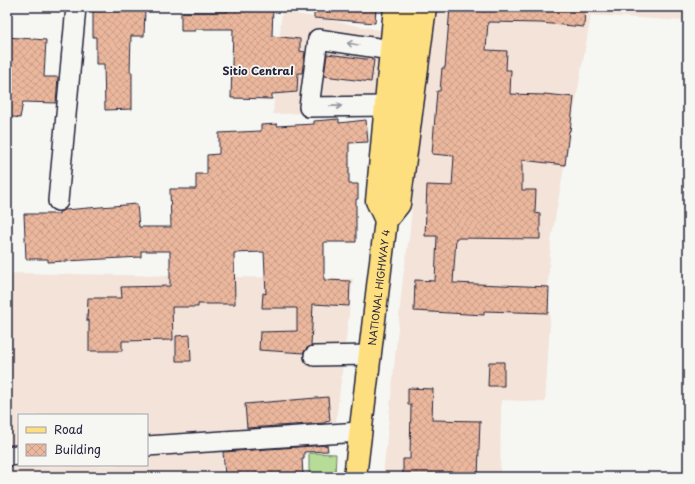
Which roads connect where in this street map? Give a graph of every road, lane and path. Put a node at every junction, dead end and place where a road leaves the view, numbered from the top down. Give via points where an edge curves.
1 (76, 7) edge
2 (395, 7) edge
3 (410, 7) edge
4 (425, 7) edge
5 (391, 50) junction
6 (386, 106) junction
7 (58, 200) dead end
8 (386, 220) junction
9 (371, 354) junction
10 (314, 356) dead end
11 (360, 432) junction
12 (148, 446) edge
13 (18, 455) edge
14 (7, 456) edge
15 (355, 477) edge

1 - 7 street
2 - 5 main road
3 - 8 main road
4 - 8 main road, NATIONAL HIGHWAY 4 via 399,204
5 - 6 main road
5 -> 6 street via 318,39 309,107
6 - 8 main road via 377,200
8 - 9 main road, NATIONAL HIGHWAY 4
9 - 10 street
9 - 11 main road, NATIONAL HIGHWAY 4
11 - 12 street
11 - 15 main road, NATIONAL HIGHWAY 4
13 - 14 street

